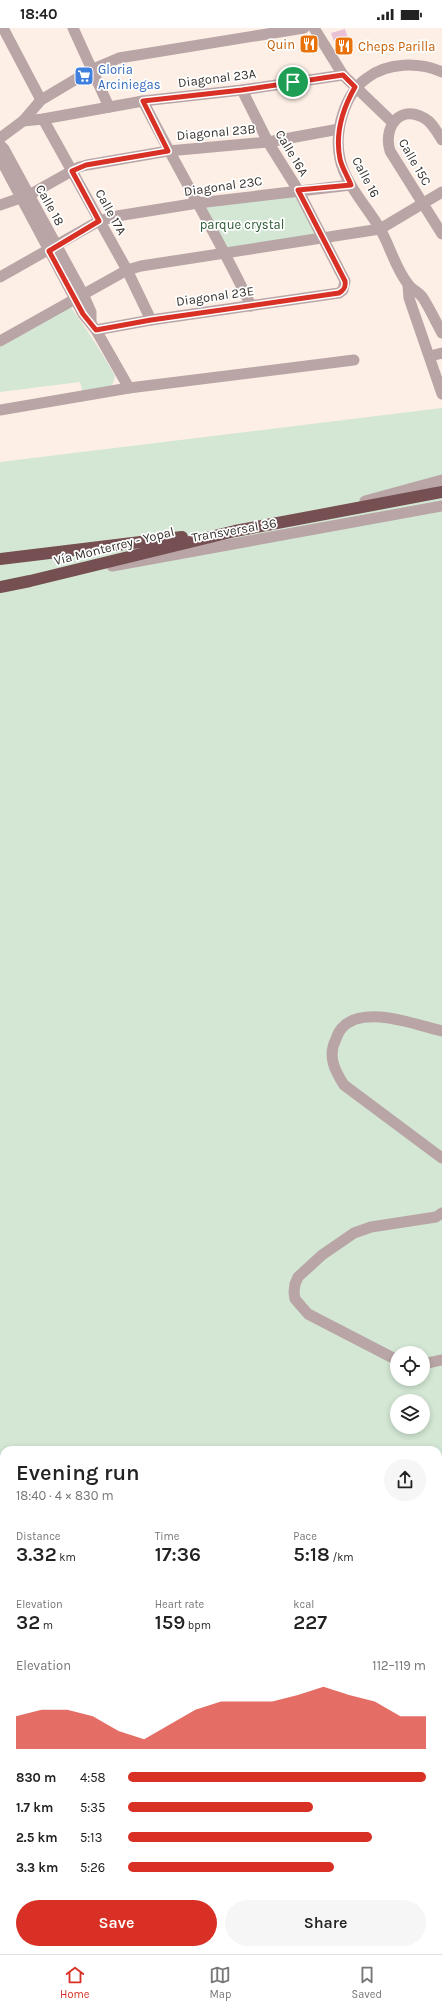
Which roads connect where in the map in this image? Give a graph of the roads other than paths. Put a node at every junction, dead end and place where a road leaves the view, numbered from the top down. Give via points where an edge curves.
1 (3, 28) edge
2 (73, 28) edge
3 (304, 28) edge
4 (314, 28) edge
5 (93, 69) junction
6 (442, 72) edge
7 (343, 75) junction
8 (355, 87) junction
9 (242, 90) junction
10 (41, 100) junction
11 (143, 101) junction
12 (110, 106) junction
13 (43, 119) junction
14 (23, 121) junction
15 (392, 122) junction
16 (339, 129) junction
17 (0, 138) edge
18 (442, 140) edge
19 (268, 142) junction
20 (0, 145) edge
21 (168, 151) junction
22 (0, 158) edge
23 (72, 171) junction
24 (351, 185) junction
25 (298, 190) junction
26 (442, 192) edge
27 (25, 196) junction
28 (198, 203) junction
29 (424, 203) junction
30 (0, 205) edge
31 (99, 221) junction
32 (380, 229) junction
33 (442, 234) edge
34 (323, 239) junction
35 (53, 248) junction
36 (226, 253) junction
37 (127, 270) junction
38 (0, 277) edge
39 (408, 284) junction
40 (339, 293) joint
41 (79, 296) junction
42 (251, 306) junction
43 (151, 320) junction
44 (94, 327) junction
45 (442, 333) edge
46 (0, 342) edge
47 (442, 353) edge
48 (430, 356) junction
49 (354, 360) dead end
50 (129, 388) junction
51 (442, 394) edge
52 (0, 410) edge
53 (442, 480) edge
54 (442, 492) edge
55 (442, 506) edge
56 (312, 516) junction
57 (235, 531) junction
58 (0, 559) edge
59 (30, 581) junction
60 (0, 586) edge
61 (442, 1031) edge
62 (442, 1158) edge
63 (442, 1213) edge
64 (390, 1356) edge
65 (442, 1360) edge
66 (430, 1363) edge

1 - 10 street
2 - 5 street
3 - 5 street via 119,58
4 - 7 street
5 - 10 street
5 - 12 street
6 - 8 street via 429,66 406,65 383,69
7 - 8 street
7 - 9 street, Diagonal 23A
8 - 15 street
8 - 16 street, Calle 16 via 347,102
9 - 11 street, Diagonal 23A
9 - 19 street, Calle 16A
10 - 14 street
11 - 12 street, Diagonal 23A
11 - 21 street
12 - 13 street, Diagonal 23A
13 - 14 street, Diagonal 23A
13 - 23 street, Calle 17A
14 - 17 street
15 - 18 street via 405,115 423,117 431,123
15 - 29 street, Calle 15C via 387,142 390,151
16 - 19 street, Diagonal 23B
16 - 24 street, Calle 16 via 340,159
19 - 21 street, Diagonal 23B
19 - 25 street, Calle 16A
20 - 27 street, Calle 18
21 - 23 street, Diagonal 23B via 86,165
21 - 28 street
22 - 27 street, Calle 18
23 - 27 street, Diagonal 23B
23 - 31 street, Calle 17A
24 - 25 street, Diagonal 23C
24 - 32 street, Calle 16
25 - 28 street, Diagonal 23C
25 - 34 street, Calle 16A
26 - 29 street
27 - 30 street, Diagonal 23B
27 - 35 street, Calle 18
28 - 31 street, Diagonal 23C
28 - 36 street
29 - 32 street
29 - 33 street, Calle 15C
31 - 35 street, Diagonal 23C
31 - 37 street, Calle 17A
32 - 34 street
32 - 39 street, Calle 16
34 - 36 street
34 - 40 street, Calle 16A via 345,281 345,286
35 - 38 street, Diagonal 23C
35 - 41 street, Calle 18
36 - 37 street
36 - 42 street
37 - 41 street
37 - 43 street, Calle 17A
39 - 45 street, Calle 16 via 422,298
39 - 48 street via 408,298
40 - 42 street, Diagonal 23E
41 - 44 street, Calle 18 via 83,314
41 - 46 street
42 - 43 street, Diagonal 23E
43 - 44 street, Diagonal 23E
44 - 50 street, Calle 18
47 - 48 street
48 - 51 street
49 - 50 street
50 - 52 street
53 - 56 street
54 - 56 highway, Vía Monterrey - Yopal
55 - 59 street, Transversal 36
56 - 57 highway, Vía Monterrey - Yopal
57 - 58 highway, Vía Monterrey - Yopal
57 - 59 highway, Vía Monterrey - Yopal
59 - 60 highway, Vía Monterrey - Yopal
61 - 62 street via 375,1016 363,1017 351,1021 342,1028 334,1042 332,1056 334,1069 344,1085
63 - 64 street via 436,1217 371,1227 354,1233 322,1255 298,1277 295,1284 295,1299 308,1314
65 - 66 street

